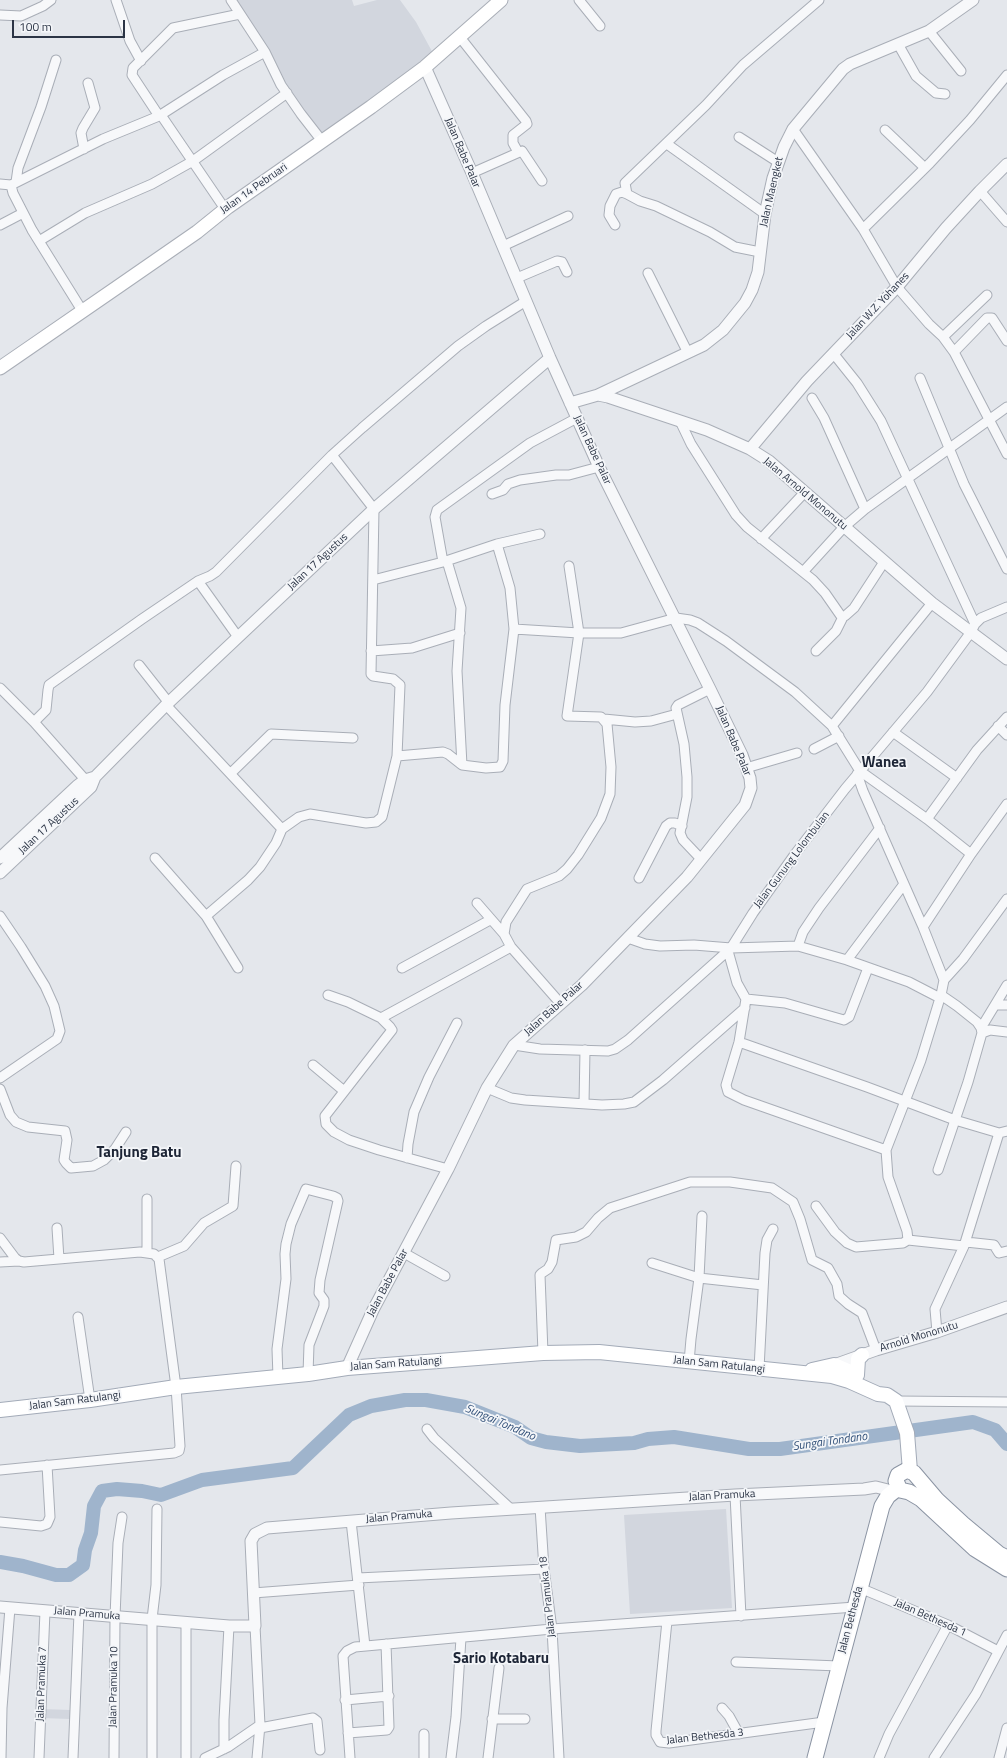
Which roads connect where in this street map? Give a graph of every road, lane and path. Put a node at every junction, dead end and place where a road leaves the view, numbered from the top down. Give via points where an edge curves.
1 (51, 0) edge
2 (116, 0) edge
3 (231, 0) edge
4 (501, 0) edge
5 (579, 0) edge
6 (820, 0) edge
7 (973, 0) edge
8 (240, 14) junction
9 (0, 15) edge
10 (600, 26) dead end
11 (928, 31) junction
12 (459, 36) junction
13 (898, 44) junction
14 (265, 52) junction
15 (56, 60) dead end
16 (141, 61) junction
17 (425, 67) junction
18 (960, 71) dead end
19 (1007, 75) edge
20 (88, 83) dead end
21 (287, 93) junction
22 (945, 94) dead end
23 (160, 116) junction
24 (793, 129) junction
25 (886, 130) dead end
26 (739, 137) dead end
27 (322, 141) junction
28 (667, 144) junction
29 (84, 149) junction
30 (518, 152) junction
31 (193, 161) junction
32 (778, 162) junction
33 (1007, 164) edge
34 (925, 168) junction
35 (472, 173) junction
36 (542, 180) dead end
37 (13, 183) junction
38 (0, 184) edge
39 (980, 190) junction
40 (627, 194) junction
41 (225, 209) junction
42 (23, 213) junction
43 (765, 214) junction
44 (568, 216) dead end
45 (1007, 222) edge
46 (0, 225) edge
47 (615, 225) dead end
48 (863, 229) junction
49 (39, 241) junction
50 (503, 246) junction
51 (760, 252) junction
52 (567, 272) dead end
53 (648, 273) dead end
54 (517, 278) junction
55 (897, 287) junction
56 (986, 295) dead end
57 (526, 301) junction
58 (83, 312) junction
59 (943, 337) junction
60 (1007, 341) edge
61 (954, 352) junction
62 (688, 353) junction
63 (833, 353) junction
64 (550, 358) junction
65 (1, 365) edge
66 (920, 378) dead end
67 (598, 396) junction
68 (812, 398) dead end
69 (570, 403) junction
70 (1007, 407) edge
71 (577, 418) junction
72 (990, 419) junction
73 (680, 421) junction
74 (750, 449) junction
75 (949, 449) junction
76 (1007, 454) edge
77 (332, 455) junction
78 (599, 467) junction
79 (908, 479) junction
80 (805, 492) junction
81 (492, 494) dead end
82 (374, 509) junction
83 (865, 509) junction
84 (844, 527) junction
85 (540, 534) dead end
86 (761, 539) junction
87 (497, 544) junction
88 (445, 561) junction
89 (884, 562) junction
90 (569, 566) dead end
91 (1007, 569) edge
92 (803, 572) junction
93 (374, 580) junction
94 (198, 581) junction
95 (932, 603) junction
96 (1007, 607) edge
97 (843, 617) junction
98 (676, 618) junction
99 (973, 628) junction
100 (514, 629) junction
101 (460, 633) junction
102 (579, 633) junction
103 (238, 637) junction
104 (372, 651) junction
105 (816, 651) dead end
106 (1007, 659) edge
107 (139, 665) dead end
108 (0, 688) edge
109 (710, 689) junction
110 (168, 704) junction
111 (677, 714) junction
112 (1007, 717) edge
113 (604, 719) junction
114 (34, 722) junction
115 (832, 726) junction
116 (998, 726) junction
117 (894, 732) junction
118 (1007, 735) edge
119 (839, 736) junction
120 (353, 738) dead end
121 (814, 749) dead end
122 (797, 753) dead end
123 (397, 756) junction
124 (462, 765) junction
125 (746, 768) junction
126 (231, 773) junction
127 (859, 773) junction
128 (957, 778) junction
129 (90, 781) junction
130 (1007, 804) edge
131 (927, 819) junction
132 (682, 826) junction
133 (880, 828) junction
134 (282, 829) junction
135 (971, 854) junction
136 (0, 858) edge
137 (155, 858) dead end
138 (701, 859) junction
139 (0, 873) edge
140 (639, 878) dead end
141 (904, 884) junction
142 (1007, 899) edge
143 (477, 903) dead end
144 (0, 916) edge
145 (206, 916) junction
146 (490, 920) junction
147 (923, 927) junction
148 (504, 934) junction
149 (628, 938) junction
150 (798, 946) junction
151 (511, 947) junction
152 (729, 949) junction
153 (847, 960) junction
154 (238, 968) dead end
155 (402, 968) dead end
156 (868, 968) junction
157 (944, 980) junction
158 (1007, 985) edge
159 (328, 994) dead end
160 (940, 997) junction
161 (745, 1003) junction
162 (561, 1004) junction
163 (995, 1005) junction
164 (1007, 1005) edge
165 (381, 1018) junction
166 (458, 1023) dead end
167 (982, 1031) junction
168 (1007, 1032) edge
169 (739, 1042) junction
170 (514, 1045) junction
171 (585, 1050) junction
172 (313, 1065) dead end
173 (0, 1078) edge
174 (487, 1088) junction
175 (0, 1089) edge
176 (344, 1091) junction
177 (905, 1100) junction
178 (584, 1104) junction
179 (956, 1120) junction
180 (126, 1132) dead end
181 (1003, 1132) edge
182 (886, 1150) junction
183 (407, 1158) junction
184 (236, 1166) dead end
185 (448, 1169) junction
186 (938, 1170) dead end
187 (147, 1199) dead end
188 (816, 1206) dead end
189 (702, 1216) dead end
190 (57, 1228) dead end
191 (773, 1229) dead end
192 (0, 1238) edge
193 (908, 1240) junction
194 (965, 1244) junction
195 (1007, 1251) edge
196 (147, 1252) junction
197 (404, 1253) junction
198 (158, 1257) junction
199 (58, 1259) junction
200 (19, 1261) junction
201 (0, 1262) edge
202 (652, 1263) dead end
203 (445, 1276) dead end
204 (699, 1278) junction
205 (763, 1285) junction
206 (1007, 1307) edge
207 (78, 1317) dead end
208 (937, 1332) junction
209 (876, 1350) junction
210 (544, 1353) junction
211 (862, 1355) junction
212 (689, 1362) junction
213 (347, 1368) junction
214 (759, 1369) junction
215 (832, 1369) junction
216 (308, 1374) junction
217 (857, 1375) junction
218 (278, 1377) junction
219 (176, 1387) junction
220 (891, 1398) junction
221 (90, 1400) junction
222 (1007, 1402) edge
223 (0, 1410) edge
224 (427, 1429) dead end
225 (47, 1465) junction
226 (0, 1470) edge
227 (913, 1473) junction
228 (900, 1490) junction
229 (735, 1495) junction
230 (540, 1507) junction
231 (157, 1509) dead end
232 (511, 1509) junction
233 (122, 1518) dead end
234 (351, 1521) junction
235 (0, 1522) edge
236 (1007, 1558) edge
237 (544, 1568) junction
238 (1007, 1569) edge
239 (358, 1581) junction
240 (860, 1588) junction
241 (253, 1593) junction
242 (855, 1607) junction
243 (5, 1608) edge
244 (44, 1611) junction
245 (79, 1613) junction
246 (741, 1616) junction
247 (115, 1617) junction
248 (152, 1619) junction
249 (667, 1621) junction
250 (186, 1622) junction
251 (948, 1625) junction
252 (229, 1626) junction
253 (255, 1626) junction
254 (552, 1629) junction
255 (1007, 1635) edge
256 (461, 1638) junction
257 (386, 1644) junction
258 (365, 1646) junction
259 (998, 1651) junction
260 (736, 1662) dead end
261 (839, 1666) junction
262 (499, 1668) dead end
263 (389, 1696) junction
264 (345, 1700) junction
265 (722, 1708) dead end
266 (492, 1719) junction
267 (525, 1719) dead end
268 (824, 1722) junction
269 (260, 1727) junction
270 (1007, 1728) edge
271 (348, 1733) junction
272 (424, 1734) dead end
273 (739, 1734) junction
274 (224, 1749) junction
275 (320, 1750) dead end
276 (1, 1758) edge
277 (39, 1758) edge
278 (73, 1758) edge
279 (114, 1758) edge
280 (152, 1758) edge
281 (186, 1758) edge
282 (205, 1758) edge
283 (257, 1758) edge
284 (350, 1758) edge
285 (424, 1758) edge
286 (451, 1758) edge
287 (488, 1758) edge
288 (559, 1758) edge
289 (815, 1758) edge
290 (879, 1758) edge
291 (934, 1758) edge
292 (999, 1758) edge

1 - 9 street via 21,16
2 - 16 street via 130,41
3 - 8 street
4 - 12 main road, Jalan 14 Pebruari
5 - 10 street
6 - 28 street via 743,65
7 - 11 street, Jalan Maengket
8 - 14 street
8 - 16 street via 173,28
11 - 13 street, Jalan Maengket
11 - 18 street
12 - 17 main road, Jalan 14 Pebruari
12 - 30 street via 526,121 527,124 513,135 513,143
13 - 22 street via 916,76 936,93
13 - 24 street, Jalan Maengket via 846,67
14 - 21 street
14 - 23 street via 223,75
15 - 37 street
16 - 23 street via 133,68 132,75
17 - 27 main road, Jalan 14 Pebruari
17 - 35 street, Jalan Babe Palar
19 - 34 street via 970,120
20 - 29 street via 95,108 81,133
21 - 27 street
21 - 31 street
23 - 29 street
23 - 31 street
24 - 32 street, Jalan Maengket
24 - 48 street
25 - 34 street
26 - 32 street
27 - 41 main road, Jalan 14 Pebruari
28 - 40 street via 627,180
28 - 43 street
29 - 37 street
30 - 35 street
30 - 36 street via 524,153
31 - 41 street
31 - 49 street via 152,184 85,213
32 - 43 street, Jalan Maengket
33 - 39 street, Jalan W.Z. Yohanes
34 - 48 street
35 - 50 street, Jalan Babe Palar
37 - 38 street
37 - 42 street via 13,193
39 - 45 street
39 - 55 street, Jalan W.Z. Yohanes
40 - 47 street via 616,194 610,206 609,215
40 - 51 street via 710,232 735,247
41 - 58 main road, Jalan 14 Pebruari
42 - 46 street
42 - 49 street
43 - 51 street, Jalan Maengket
44 - 50 street
48 - 55 street
49 - 58 street
50 - 54 street, Jalan Babe Palar
51 - 62 street, Jalan Maengket via 756,282 745,303 723,330 704,345
52 - 54 street via 562,262 557,261
53 - 62 street
54 - 57 street, Jalan Babe Palar
55 - 59 street
55 - 63 street, Jalan W.Z. Yohanes
56 - 59 street
57 - 64 street, Jalan Babe Palar
57 - 77 street via 453,350
58 - 65 main road, Jalan 14 Pebruari
59 - 61 street
60 - 61 street via 992,318 987,318
61 - 72 street
62 - 67 street, Jalan Maengket
63 - 74 street, Jalan W.Z. Yohanes
63 - 79 street via 874,409
64 - 69 street, Jalan Babe Palar
64 - 82 street, Jalan 17 Agustus
66 - 75 street
67 - 69 street, Jalan Arnold Mononutu
67 - 73 street, Jalan Arnold Mononutu
68 - 83 street via 824,418
69 - 71 street, Jalan Babe Palar
70 - 72 street
71 - 78 street, Jalan Babe Palar
71 - 88 street via 530,443 437,510 436,517
72 - 75 street
72 - 76 street
73 - 74 street, Jalan Arnold Mononutu
73 - 86 street via 690,444 728,505
74 - 80 street, Jalan Arnold Mononutu via 769,461
75 - 79 street
75 - 91 street via 981,520
77 - 82 street
77 - 94 street via 216,572
78 - 81 street via 569,475 520,480
78 - 98 street, Jalan Babe Palar
79 - 83 street
79 - 99 street
80 - 84 street, Jalan Arnold Mononutu
80 - 86 street
82 - 93 street
82 - 103 street, Jalan 17 Agustus
83 - 84 street
84 - 89 street, Jalan Arnold Mononutu
84 - 92 street
85 - 87 street
86 - 92 street
87 - 88 street
87 - 100 street via 511,594
88 - 93 street
88 - 101 street via 461,602
89 - 95 street, Jalan Arnold Mononutu
89 - 97 street via 854,608
90 - 102 street
92 - 97 street via 825,593
93 - 104 street
94 - 103 street
94 - 114 street via 50,685 46,710
95 - 99 street, Jalan Arnold Mononutu
95 - 115 street
96 - 99 street via 981,618
97 - 105 street via 836,631
98 - 102 street via 621,633
98 - 109 street, Jalan Babe Palar
98 - 115 street via 698,623 726,641 783,682
99 - 106 street, Jalan Arnold Mononutu
99 - 117 street, Jalan Gunung Lolombulan via 927,692
100 - 102 street
100 - 124 street via 505,705 503,762 497,768
101 - 104 street via 412,648
101 - 124 street via 456,671
102 - 113 street via 568,716
103 - 110 street, Jalan 17 Agustus
104 - 123 street via 372,675 393,679 400,685
107 - 110 street
108 - 114 street
109 - 111 street via 677,706
109 - 125 street, Jalan Babe Palar
110 - 126 street
110 - 129 street, Jalan 17 Agustus
111 - 113 street via 651,721
111 - 132 street via 684,744 687,777 687,797
112 - 116 street
113 - 148 street via 607,724 611,767 610,794 601,818 567,869 559,876 527,889 506,922
114 - 129 street
115 - 119 street
116 - 118 street
116 - 128 street
117 - 127 street, Jalan Gunung Lolombulan
117 - 128 street
119 - 121 street
119 - 127 street
120 - 126 street via 271,734
122 - 125 street
123 - 124 street via 443,752
123 - 134 street via 382,817 376,822 366,823 310,814 299,817
125 - 138 street, Jalan Babe Palar via 751,788 746,805
126 - 134 street
127 - 131 street
127 - 133 street via 863,791
127 - 152 street, Jalan Gunung Lolombulan via 795,854
128 - 131 street
129 - 136 street, Jalan 17 Agustus
129 - 139 street, Jalan 17 Agustus
130 - 135 street
131 - 135 street
132 - 138 street via 680,833 683,840
132 - 140 street via 670,823 666,826
133 - 141 street
133 - 150 street via 819,908
134 - 145 street via 260,867
135 - 147 street
137 - 145 street
138 - 149 street, Jalan Babe Palar
141 - 147 street
141 - 153 street
142 - 157 street via 963,959
143 - 146 street
144 - 173 street via 45,986 54,1006 60,1031 57,1039
145 - 154 street
146 - 148 street
146 - 155 street
147 - 157 street
148 - 151 street
149 - 152 street via 660,946 694,945
149 - 162 street, Jalan Babe Palar
150 - 152 street
150 - 153 street
151 - 162 street
151 - 165 street
152 - 161 street
152 - 171 street, Jalan Gunung Lolombulan via 628,1040 608,1051
153 - 156 street
156 - 160 street via 909,982
156 - 161 street via 849,1017 844,1020 785,1002
157 - 160 street
158 - 163 street
159 - 165 street
160 - 167 street via 962,1010
160 - 177 street via 921,1060
161 - 169 street
161 - 178 street via 663,1080 634,1102 613,1105
162 - 170 street, Jalan Babe Palar
163 - 164 street
163 - 167 street
165 - 176 street via 390,1027 391,1032
166 - 183 street via 432,1071 414,1112
167 - 168 street
167 - 179 street
169 - 177 street
169 - 182 street via 726,1085 732,1095
170 - 171 street, Jalan Gunung Lolombulan via 540,1049
170 - 174 street, Jalan Babe Palar
171 - 178 street
172 - 176 street
174 - 178 street via 511,1098
174 - 185 street, Jalan Babe Palar
175 - 180 street via 16,1122 28,1127 64,1131 64,1160 72,1168 93,1166 104,1160
176 - 183 street via 325,1116 324,1121 328,1128 348,1140
177 - 179 street
177 - 182 street
179 - 181 street
179 - 186 street
181 - 194 street
182 - 193 street via 888,1177
183 - 185 street
184 - 198 street via 233,1206 204,1223 184,1246
185 - 197 street, Jalan Babe Palar
187 - 196 street
188 - 193 street via 835,1232 851,1246 860,1248 903,1244
189 - 204 street
190 - 199 street
191 - 205 street via 767,1240
192 - 200 street
193 - 194 street
194 - 195 street via 994,1245 999,1253
194 - 208 street via 936,1309
196 - 198 street
196 - 199 street
197 - 203 street
197 - 213 street, Jalan Babe Palar via 373,1310
198 - 219 street
199 - 200 street
200 - 201 street
202 - 204 street
204 - 205 street
204 - 212 street
205 - 214 street
206 - 208 street, Arnold Mononutu
207 - 221 street
208 - 209 street, Arnold Mononutu
209 - 210 street via 862,1313 839,1296 838,1284 828,1268 812,1260 793,1202 772,1188 730,1182 690,1182 610,1208 586,1232 576,1237 557,1239 552,1262 548,1270 540,1275
209 - 211 street, Arnold Mononutu
210 - 212 main road, Jalan Sam Ratulangi via 599,1352
210 - 213 main road, Jalan Sam Ratulangi
211 - 215 street, Arnold Mononutu
211 - 217 main road via 858,1359
212 - 214 main road, Jalan Sam Ratulangi
213 - 216 main road, Jalan Sam Ratulangi
214 - 215 main road, Jalan Sam Ratulangi via 794,1373
215 - 217 main road
215 - 220 main road, Jalan Sam Ratulangi via 850,1381
216 - 218 main road, Jalan Sam Ratulangi
216 - 218 street via 309,1345 324,1306 324,1300 318,1293 320,1280 338,1201 333,1196 306,1189 291,1224 286,1244 286,1279 277,1349
217 - 220 main road via 882,1387
218 - 219 main road, Jalan Sam Ratulangi
219 - 221 main road, Jalan Sam Ratulangi
219 - 225 street via 180,1446 178,1452
220 - 222 street
220 - 227 main road via 903,1422
221 - 223 main road, Jalan Sam Ratulangi
224 - 232 street
225 - 226 street
225 - 235 street via 50,1517 47,1524 41,1526
227 - 228 highway, Jalan Bethesda via 916,1486
227 - 236 highway via 962,1524
228 - 229 street, Jalan Pramuka via 876,1487 864,1490
228 - 238 highway via 930,1506 975,1549
228 - 240 highway, Jalan Bethesda via 885,1500 882,1506
229 - 230 street, Jalan Pramuka
229 - 246 street
230 - 232 street, Jalan Pramuka
230 - 237 street, Jalan Pramuka 18
231 - 248 street via 156,1585
232 - 234 street, Jalan Pramuka
233 - 247 street, Jalan Pramuka 10 via 118,1543
234 - 239 street
234 - 241 street, Jalan Pramuka via 275,1527 259,1532 251,1542
237 - 239 street
237 - 254 street, Jalan Pramuka 18
239 - 241 street
239 - 258 street
240 - 242 highway, Jalan Bethesda
240 - 251 street, Jalan Bethesda 1
241 - 253 street, Jalan Pramuka
242 - 246 street
242 - 261 highway, Jalan Bethesda
243 - 244 street, Jalan Pramuka
243 - 276 street
244 - 245 street, Jalan Pramuka
244 - 277 street, Jalan Pramuka 7
245 - 247 street, Jalan Pramuka
245 - 278 street
246 - 249 street
247 - 248 street, Jalan Pramuka
247 - 279 street, Jalan Pramuka 10
248 - 250 street, Jalan Pramuka
248 - 280 street
249 - 254 street
249 - 273 street, Jalan Bethesda 3 via 656,1731 658,1739 669,1743
250 - 252 street, Jalan Pramuka
250 - 281 street
251 - 259 street, Jalan Bethesda 1
251 - 290 street via 889,1734
252 - 253 street, Jalan Pramuka
252 - 274 street
253 - 269 street
254 - 256 street
254 - 288 street, Jalan Pramuka 18
255 - 259 street
256 - 257 street
256 - 286 street
257 - 258 street
257 - 263 street
258 - 264 street via 355,1647 344,1653
259 - 291 street via 976,1694
260 - 261 street
261 - 268 highway, Jalan Bethesda
262 - 266 street
263 - 264 street
263 - 271 street via 388,1729
264 - 271 street
265 - 273 street
266 - 267 street
266 - 287 street
268 - 273 street, Jalan Bethesda 3
268 - 289 highway, Jalan Bethesda
269 - 274 street
269 - 275 street via 313,1718 317,1721
269 - 283 street
270 - 292 street
271 - 284 street
272 - 285 street
274 - 282 street

